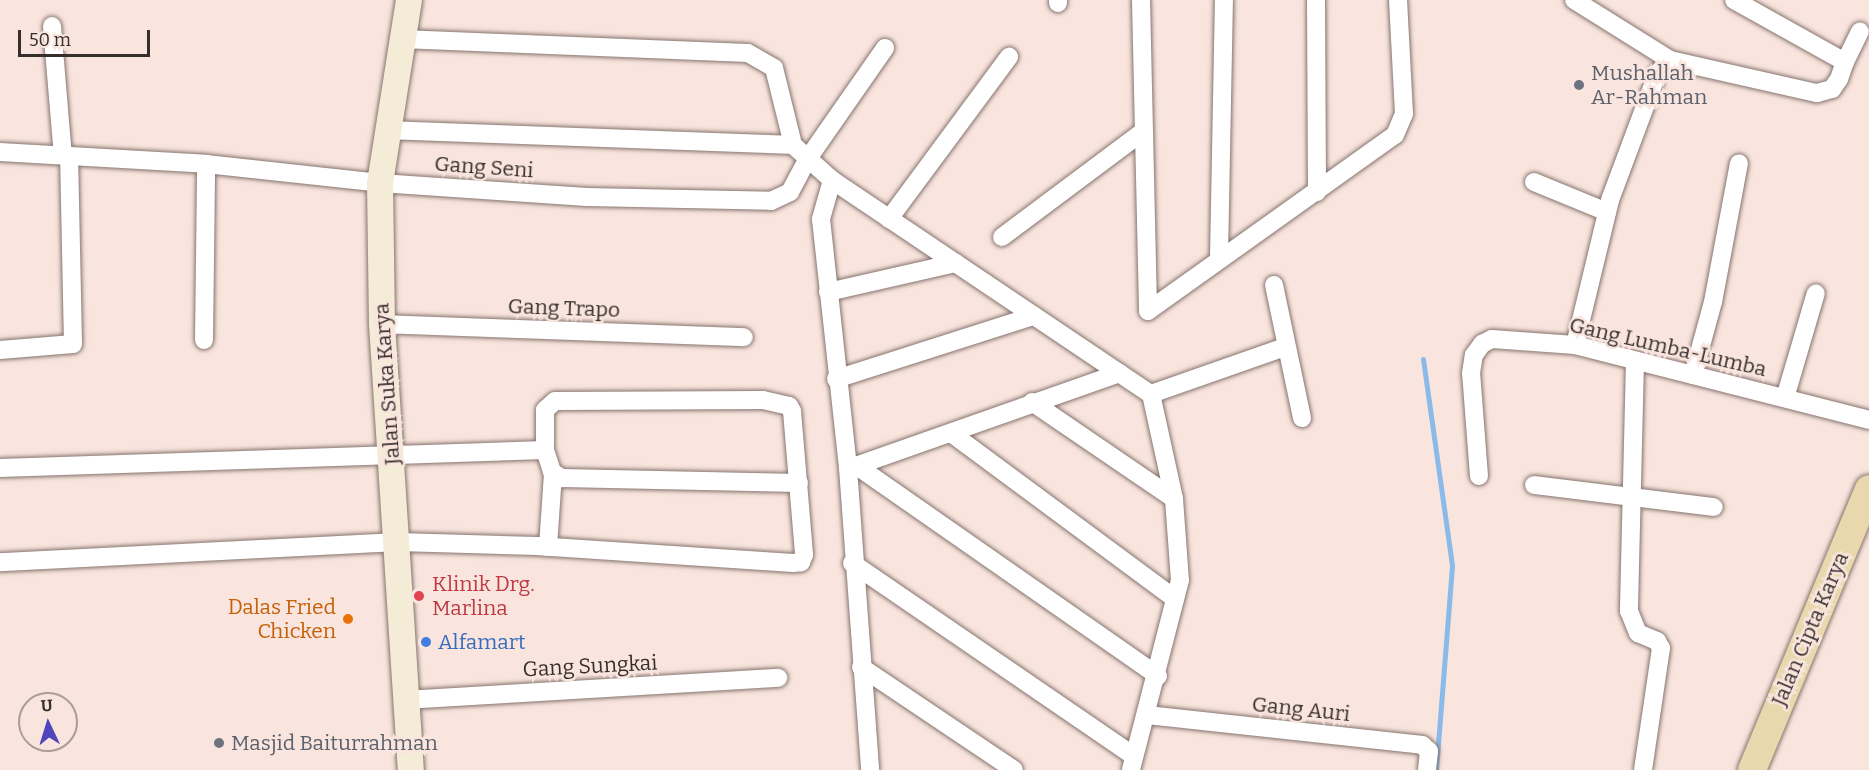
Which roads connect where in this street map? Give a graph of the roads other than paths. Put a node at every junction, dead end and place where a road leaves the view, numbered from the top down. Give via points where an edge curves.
1 (409, 0) edge
2 (1141, 0) edge
3 (1224, 0) edge
4 (1316, 0) edge
5 (1398, 0) edge
6 (1574, 0) edge
7 (1734, 0) edge
8 (51, 26) dead end
9 (1860, 31) dead end
10 (401, 39) junction
11 (885, 48) dead end
12 (1009, 57) dead end
13 (1670, 60) junction
14 (1845, 62) junction
15 (388, 130) junction
16 (1141, 133) junction
17 (793, 145) junction
18 (0, 152) edge
19 (66, 156) junction
20 (808, 157) junction
21 (1739, 163) dead end
22 (206, 164) junction
23 (832, 180) junction
24 (1534, 182) dead end
25 (380, 183) junction
26 (1317, 192) junction
27 (1607, 212) junction
28 (889, 219) junction
29 (1002, 237) dead end
30 (1220, 257) junction
31 (956, 263) junction
32 (1274, 285) dead end
33 (828, 292) junction
34 (1816, 293) dead end
35 (1034, 316) junction
36 (382, 324) junction
37 (744, 337) dead end
38 (204, 340) dead end
39 (1575, 345) junction
40 (1286, 346) junction
41 (0, 350) edge
42 (1635, 360) junction
43 (1120, 373) junction
44 (1693, 375) junction
45 (836, 380) junction
46 (1151, 394) junction
47 (1785, 398) junction
48 (1032, 402) junction
49 (1302, 418) dead end
50 (1869, 420) edge
51 (951, 433) junction
52 (545, 450) junction
53 (392, 456) junction
54 (852, 467) junction
55 (0, 468) edge
56 (553, 474) junction
57 (1479, 477) dead end
58 (799, 483) junction
59 (1534, 485) dead end
60 (1633, 497) junction
61 (1174, 499) junction
62 (1866, 503) edge
63 (1713, 507) dead end
64 (398, 542) junction
65 (548, 547) junction
66 (0, 562) edge
67 (852, 563) junction
68 (1174, 599) junction
69 (861, 667) junction
70 (1158, 676) junction
71 (778, 678) dead end
72 (405, 700) junction
73 (1147, 715) junction
74 (1133, 763) edge
75 (411, 770) edge
76 (870, 770) edge
77 (1014, 770) edge
78 (1427, 770) edge
79 (1643, 770) edge
80 (1752, 770) edge

1 - 10 main road, Jalan Suka Karya
2 - 16 street
3 - 30 street
4 - 26 street
5 - 26 street via 1401,126 1395,135
6 - 13 street
7 - 14 street
8 - 19 street
9 - 14 street
10 - 15 main road, Jalan Suka Karya
10 - 17 street via 748,53 774,68
11 - 20 street, Gang Seni
12 - 28 street
13 - 14 street via 1817,93 1832,89
13 - 27 street via 1657,74
15 - 17 street
15 - 25 main road, Jalan Suka Karya
16 - 29 street
16 - 30 street via 1148,311
17 - 20 street
18 - 19 street, Gang Seni
19 - 22 street, Gang Seni
19 - 41 street via 73,344
20 - 23 street
20 - 25 street, Gang Seni via 790,192 771,201 587,197
21 - 44 street via 1713,302
22 - 25 street, Gang Seni
22 - 38 street
23 - 28 street
23 - 33 street via 821,219
24 - 27 street
25 - 36 main road, Jalan Suka Karya
26 - 30 street
27 - 39 street
28 - 31 street
31 - 33 street
31 - 35 street
32 - 40 street
33 - 45 street
34 - 47 street
35 - 43 street
35 - 45 street
36 - 37 street, Gang Trapo
36 - 53 main road, Jalan Suka Karya
39 - 42 street, Gang Lumba-Lumba
39 - 57 street, Gang Lumba-Lumba via 1492,339 1482,344 1474,355 1471,373
40 - 46 street
40 - 49 street
42 - 44 street, Gang Lumba-Lumba
42 - 60 street
43 - 46 street
43 - 48 street
44 - 47 street, Gang Lumba-Lumba
45 - 54 street
46 - 61 street
47 - 50 street, Gang Lumba-Lumba
48 - 51 street
48 - 61 street
51 - 54 street
51 - 68 street
52 - 53 street
52 - 56 street
52 - 58 street via 545,410 555,401 763,400 791,408
53 - 55 street
53 - 64 main road, Jalan Suka Karya
54 - 67 street
54 - 70 street
56 - 58 street via 564,478
56 - 65 street
58 - 65 street via 801,562
59 - 60 street
60 - 63 street
60 - 79 street via 1629,611 1638,633 1657,641 1661,648
61 - 68 street via 1180,580
62 - 80 main road, Jalan Cipta Karya
64 - 65 street
64 - 66 street
64 - 72 main road, Jalan Suka Karya
67 - 69 street
67 - 74 street
68 - 70 street
69 - 76 street
69 - 77 street
70 - 73 street
71 - 72 street, Gang Sungkai
72 - 75 main road, Jalan Suka Karya
73 - 74 street
73 - 78 street, Gang Auri via 1422,745 1429,752

